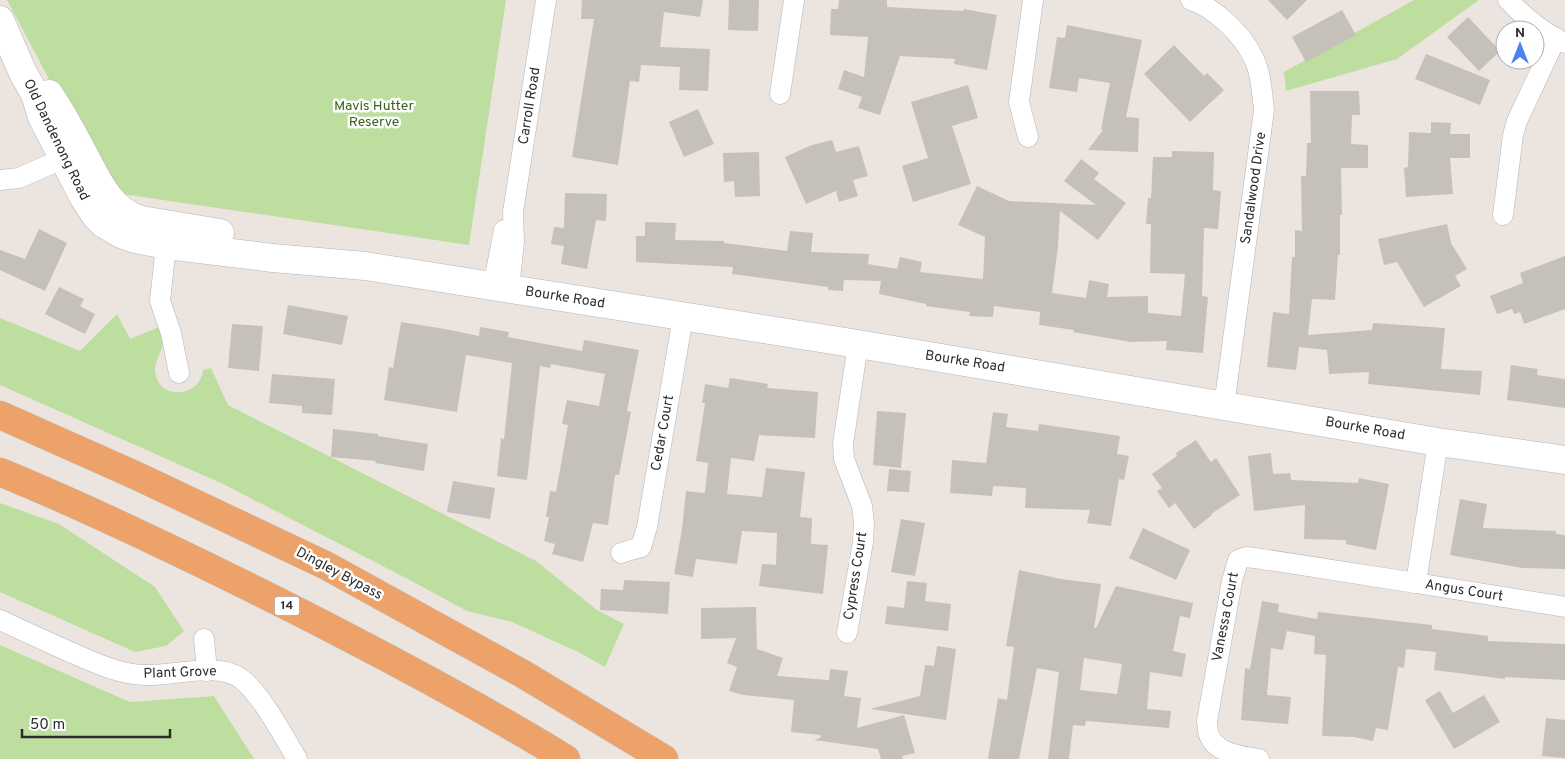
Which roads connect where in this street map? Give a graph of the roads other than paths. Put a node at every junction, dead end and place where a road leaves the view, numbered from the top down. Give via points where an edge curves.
1 (546, 0) edge
2 (794, 0) edge
3 (1033, 0) edge
4 (1192, 0) edge
5 (1508, 0) edge
6 (0, 20) edge
7 (1560, 40) edge
8 (780, 94) dead end
9 (1028, 137) dead end
10 (72, 154) junction
11 (0, 180) edge
12 (1503, 215) dead end
13 (166, 235) junction
14 (501, 288) junction
15 (683, 317) junction
16 (858, 344) junction
17 (179, 373) dead end
18 (1224, 406) junction
19 (0, 415) edge
20 (1438, 442) junction
21 (1565, 460) edge
22 (0, 472) edge
23 (621, 553) dead end
24 (1416, 583) junction
25 (1565, 607) edge
26 (0, 620) edge
27 (847, 633) dead end
28 (204, 638) dead end
29 (207, 671) junction
30 (297, 759) edge
31 (566, 759) edge
32 (664, 759) edge
33 (1259, 759) edge

1 - 14 street, Carroll Road via 512,212 503,233
2 - 8 street
3 - 9 street via 1019,102
4 - 18 street, Sandalwood Drive via 1233,28 1254,57 1264,110
5 - 7 street via 1518,11
6 - 10 main road, Old Dandenong Road via 35,94 42,117
7 - 12 street via 1515,128
10 - 11 street via 19,178
10 - 13 main road, Old Dandenong Road via 103,189 107,212 124,212
13 - 14 main road, Bourke Road via 275,242 365,266
13 - 17 street via 160,301
14 - 15 main road, Bourke Road
15 - 16 main road, Bourke Road
15 - 23 street, Cedar Court via 647,527 647,553
16 - 18 main road, Bourke Road
16 - 27 street, Cypress Court via 843,444 844,459 862,506 864,524
18 - 20 main road, Bourke Road
19 - 32 highway, Dingley Bypass via 325,565 523,674
20 - 21 main road, Bourke Road
20 - 24 street, Angus Court
22 - 31 highway, 14 via 251,587 436,684
24 - 25 street, Angus Court
24 - 33 street, Vanessa Court via 1262,559 1238,560 1207,722 1210,737 1217,746
26 - 29 street, Plant Grove via 120,672 151,675
28 - 29 street
29 - 30 street, Plant Grove via 229,674 247,684

